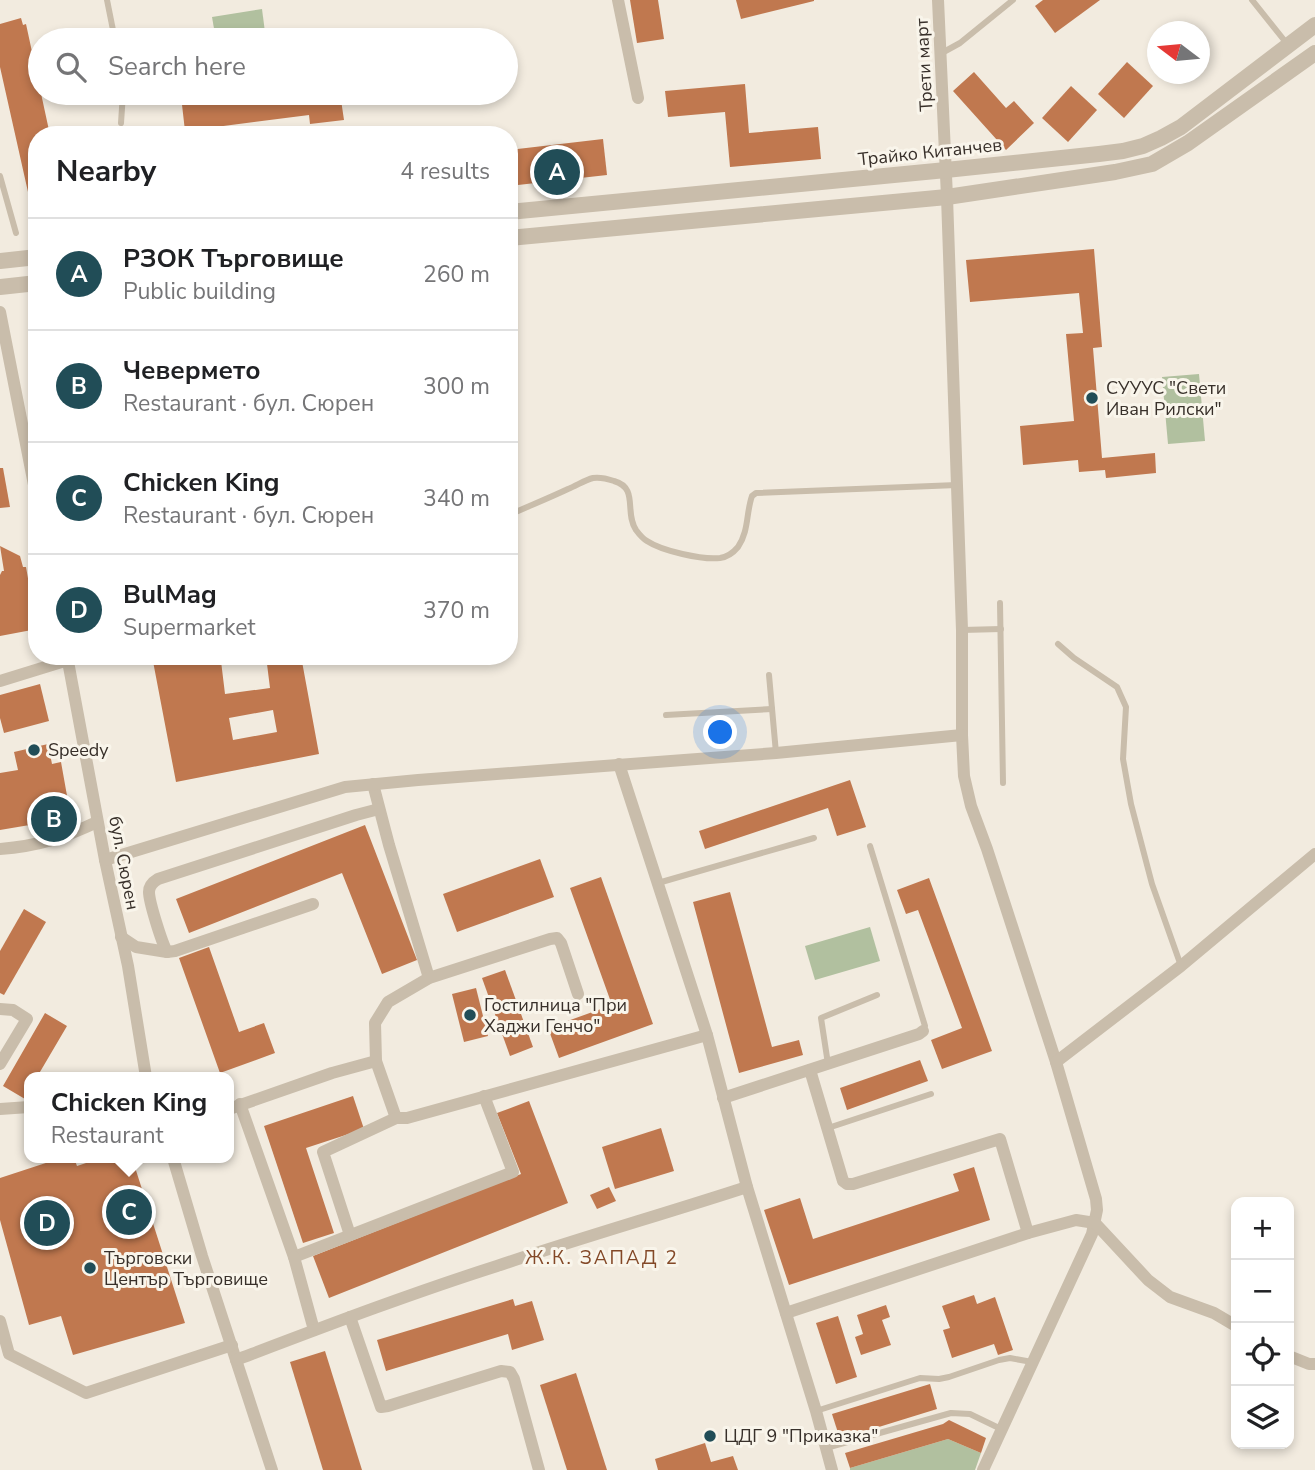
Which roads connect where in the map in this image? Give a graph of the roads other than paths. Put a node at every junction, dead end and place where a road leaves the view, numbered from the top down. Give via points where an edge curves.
1 (107, 0) edge
2 (618, 0) edge
3 (938, 0) edge
4 (1013, 0) edge
5 (1252, 0) edge
6 (1315, 25) edge
7 (113, 28) edge
8 (1288, 45) junction
9 (1315, 53) edge
10 (940, 54) junction
11 (638, 97) dead end
12 (122, 105) edge
13 (121, 123) dead end
14 (946, 170) junction
15 (0, 176) edge
16 (947, 197) junction
17 (518, 211) edge
18 (16, 233) dead end
19 (518, 237) edge
20 (28, 258) edge
21 (0, 261) edge
22 (28, 284) edge
23 (0, 286) edge
24 (0, 312) edge
25 (28, 454) edge
26 (957, 485) junction
27 (518, 511) edge
28 (1000, 603) dead end
29 (962, 629) junction
30 (1001, 629) junction
31 (1058, 644) dead end
32 (47, 665) edge
33 (69, 665) edge
34 (769, 675) dead end
35 (0, 681) edge
36 (772, 709) junction
37 (666, 715) dead end
38 (962, 735) junction
39 (776, 752) junction
40 (619, 764) junction
41 (1003, 783) dead end
42 (373, 785) junction
43 (379, 809) junction
44 (97, 822) junction
45 (814, 838) dead end
46 (870, 846) dead end
47 (0, 849) edge
48 (1315, 855) edge
49 (105, 860) junction
50 (657, 884) junction
51 (313, 904) dead end
52 (121, 937) junction
53 (167, 952) junction
54 (1181, 966) junction
55 (429, 978) junction
56 (579, 994) dead end
57 (877, 995) dead end
58 (0, 1009) edge
59 (923, 1031) joint
60 (707, 1035) junction
61 (376, 1061) junction
62 (1056, 1062) junction
63 (0, 1064) edge
64 (828, 1064) junction
65 (810, 1070) junction
66 (145, 1072) edge
67 (931, 1094) dead end
68 (484, 1096) junction
69 (723, 1098) junction
70 (24, 1107) edge
71 (235, 1107) edge
72 (0, 1109) edge
73 (396, 1118) junction
74 (826, 1128) junction
75 (174, 1163) edge
76 (747, 1186) junction
77 (1095, 1223) junction
78 (1028, 1233) junction
79 (350, 1235) junction
80 (294, 1257) junction
81 (786, 1313) junction
82 (350, 1317) junction
83 (0, 1321) edge
84 (1231, 1323) edge
85 (314, 1330) junction
86 (232, 1345) junction
87 (1294, 1358) edge
88 (236, 1360) junction
89 (1032, 1363) junction
90 (1315, 1364) edge
91 (816, 1411) junction
92 (1001, 1429) junction
93 (826, 1448) junction
94 (272, 1470) edge
95 (539, 1470) edge
96 (832, 1470) edge
97 (983, 1470) edge

1 - 7 lane
2 - 11 street
3 - 10 street, Трети март
4 - 10 lane
5 - 8 lane
6 - 8 street, Трайко Китанчев
8 - 14 street, Трайко Китанчев via 1181,127 1143,146
9 - 16 street via 1152,164
10 - 14 street, Трети март
12 - 13 lane
14 - 16 street, Трети март
14 - 17 street, Трайко Китанчев
15 - 18 lane
16 - 19 street
16 - 26 street, Трети март
20 - 21 street
22 - 23 street
24 - 25 street
26 - 27 lane via 756,493 750,501 745,534 723,558 687,555 645,540 630,518 629,493 624,484 612,480 594,478
26 - 29 street, Трети март
28 - 30 lane
29 - 30 lane
29 - 38 street, Трети март
30 - 41 lane
31 - 54 lane via 1116,687 1126,707 1123,759 1131,804 1152,884
32 - 35 street
33 - 44 street, бул. Сюрен
34 - 36 lane
36 - 37 lane
36 - 39 lane
38 - 39 street
38 - 62 street, Трети март via 971,806
39 - 40 street
40 - 42 street
40 - 50 street
42 - 43 street
42 - 49 street via 345,788
43 - 53 street via 152,883 149,892
43 - 55 street
44 - 47 street via 40,844
44 - 49 street, бул. Сюрен
45 - 50 lane
46 - 59 lane
48 - 54 street
49 - 52 street, бул. Сюрен
50 - 60 street
51 - 53 street
52 - 53 street via 136,947
52 - 66 street, бул. Сюрен
54 - 62 street
55 - 56 street via 557,939
55 - 61 street via 388,1002 374,1023
57 - 64 lane via 821,1018
58 - 63 street via 13,1010 27,1019
59 - 64 street
60 - 68 street
60 - 69 street
61 - 71 street
61 - 73 street
62 - 77 street, Трети март via 1096,1199
64 - 65 street
65 - 69 street
65 - 74 street
67 - 74 lane
68 - 73 street
68 - 79 street via 513,1172
69 - 76 street
70 - 72 street
71 - 80 street
73 - 79 street via 323,1152
74 - 78 street via 846,1184 1000,1139
75 - 86 street
76 - 81 street
76 - 82 street
77 - 78 street via 1076,1220
77 - 84 street via 1170,1297
77 - 89 street
78 - 81 street
79 - 80 street
80 - 85 street
81 - 91 street
82 - 85 street
82 - 95 street via 381,1407 510,1372
83 - 86 street via 9,1354 86,1393
85 - 88 street
86 - 88 street
87 - 90 street
88 - 94 street
89 - 91 lane via 999,1360 949,1377 920,1378
89 - 92 street
91 - 93 street
92 - 93 lane via 970,1414 951,1413
92 - 97 street
93 - 96 street

